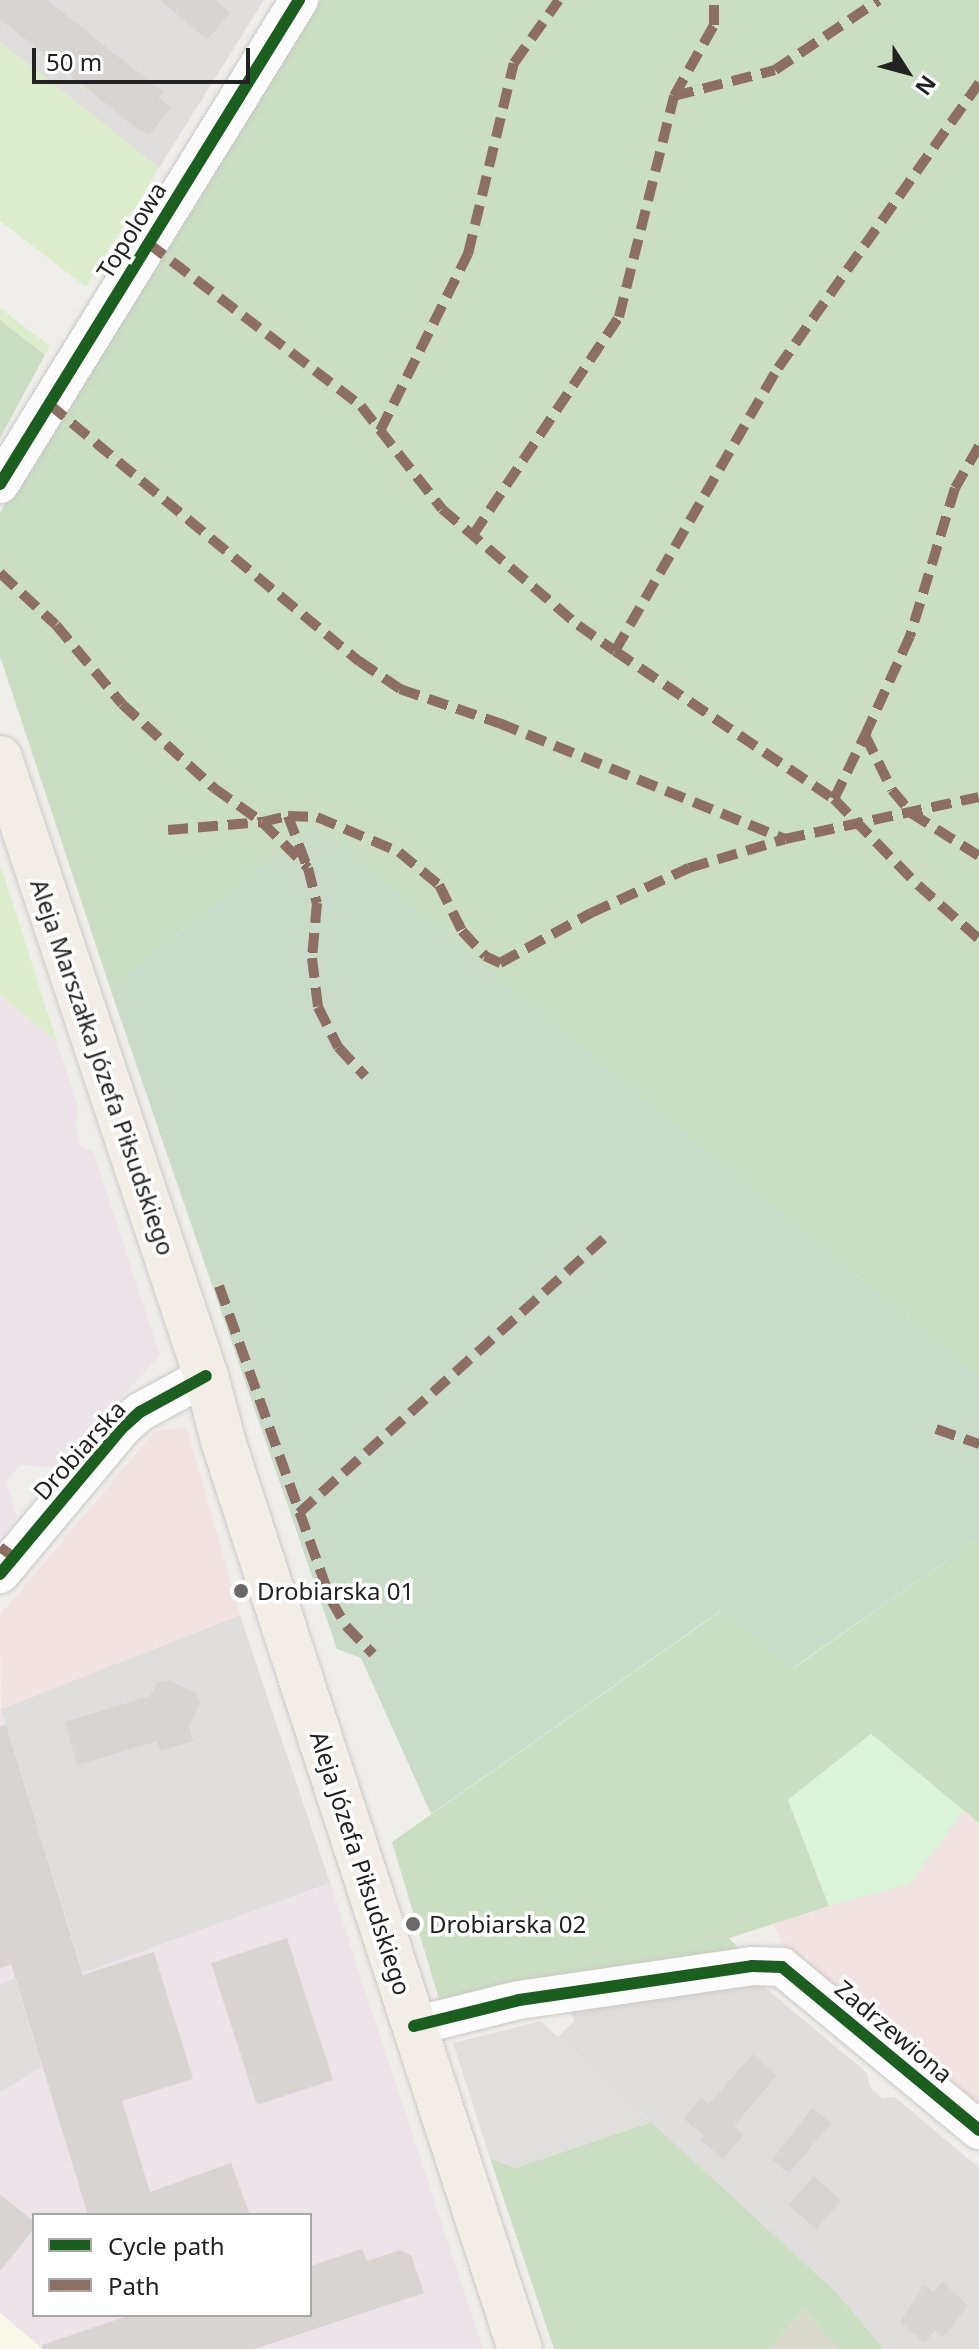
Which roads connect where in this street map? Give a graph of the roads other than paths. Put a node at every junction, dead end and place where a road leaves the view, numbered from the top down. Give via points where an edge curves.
1 (299, 0) edge
2 (0, 484) edge
3 (0, 758) edge
4 (206, 1376) junction
5 (0, 1574) edge
6 (414, 2026) junction
7 (979, 2130) edge
8 (520, 2349) edge

1 - 2 street, Topolowa
3 - 4 main road, Aleja Marszałka Józefa Piłsudskiego
4 - 5 street, Drobiarska via 140,1412 122,1428
4 - 6 main road, Aleja Józefa Piłsudskiego
6 - 7 street, Zadrzewiona via 532,1998 752,1966 782,1967
6 - 8 main road, Aleja Józefa Piłsudskiego

